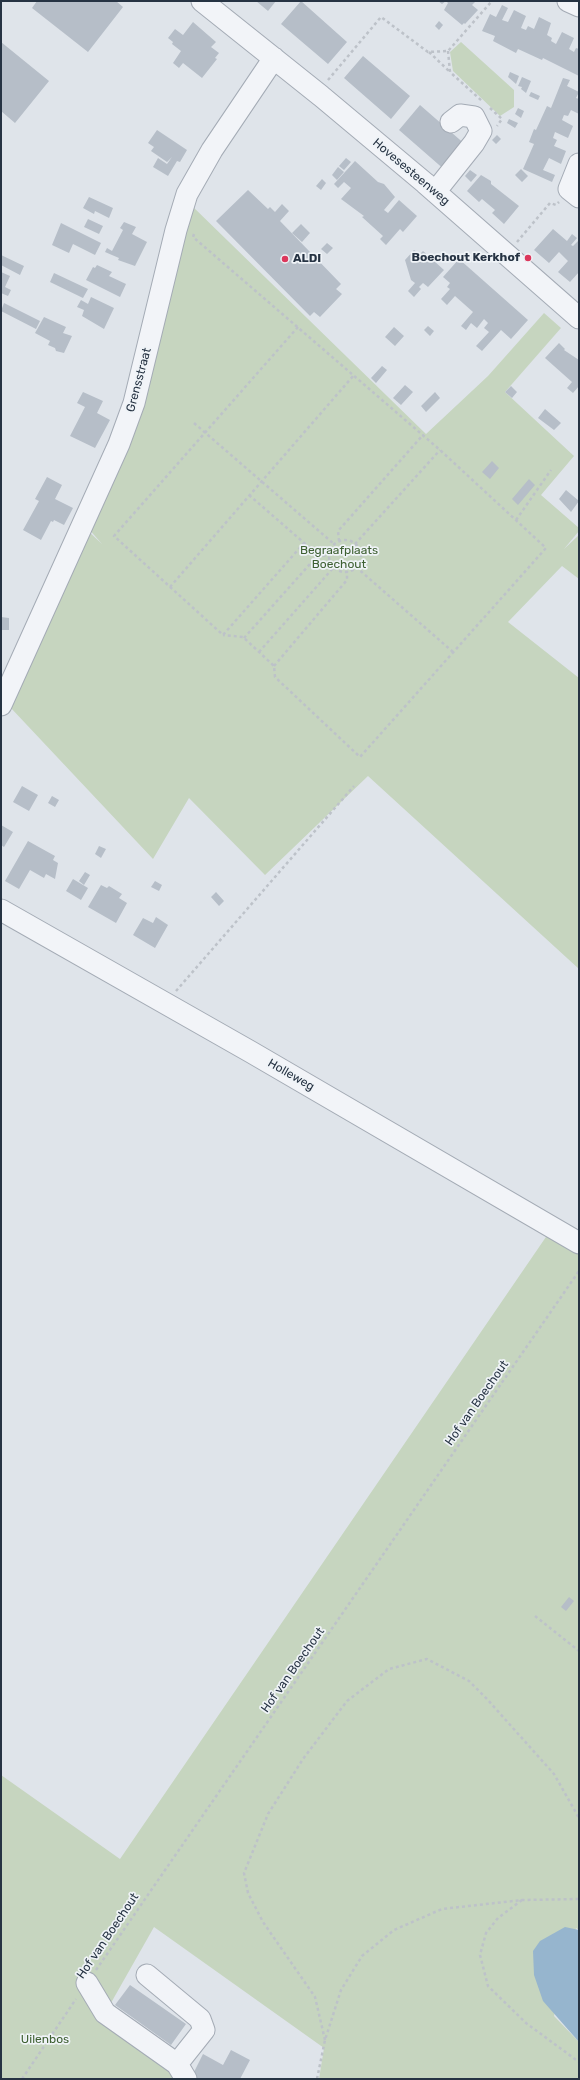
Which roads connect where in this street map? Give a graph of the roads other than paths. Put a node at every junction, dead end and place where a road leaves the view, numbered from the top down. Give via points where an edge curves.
1 (202, 1) edge
2 (568, 1) edge
3 (579, 6) edge
4 (274, 58) junction
5 (451, 122) dead end
6 (579, 164) edge
7 (435, 192) junction
8 (574, 193) edge
9 (579, 318) edge
10 (1, 705) edge
11 (1, 910) edge
12 (579, 1243) edge
13 (147, 1975) dead end
14 (87, 1983) road end
15 (181, 2072) edge

1 - 4 street, Hovesesteenweg
2 - 3 street
4 - 7 street, Hovesesteenweg
4 - 10 street, Grensstraat via 212,150 187,194 134,403 119,444
5 - 7 street via 460,115 474,117 481,131 474,144
6 - 8 street
7 - 9 street, Hovesesteenweg
11 - 12 street, Holleweg
13 - 15 street via 200,2020 204,2030
14 - 15 street via 105,2013

